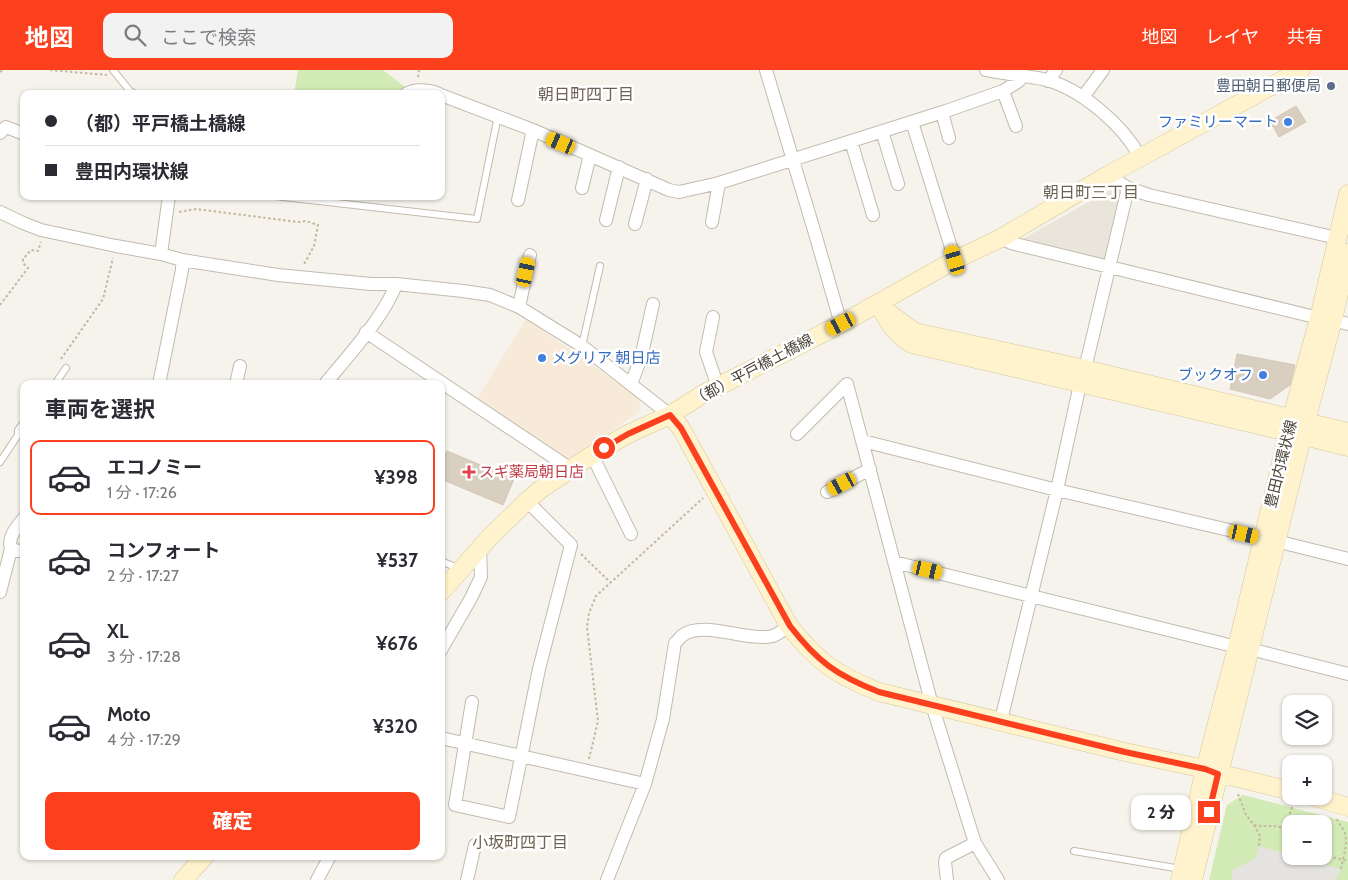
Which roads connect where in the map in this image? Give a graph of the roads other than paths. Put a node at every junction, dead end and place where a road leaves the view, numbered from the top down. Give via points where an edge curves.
1 (766, 70) edge
2 (986, 70) edge
3 (1056, 70) edge
4 (1103, 70) edge
5 (1301, 70) edge
6 (1015, 72) edge
7 (113, 73) edge
8 (1048, 81) junction
9 (129, 90) edge
10 (1003, 91) junction
11 (445, 96) edge
12 (1083, 97) junction
13 (942, 112) junction
14 (498, 116) junction
15 (912, 122) junction
16 (1016, 126) dead end
17 (532, 130) junction
18 (882, 131) junction
19 (20, 133) edge
20 (0, 134) edge
21 (949, 138) dead end
22 (851, 141) junction
23 (590, 155) junction
24 (1140, 157) junction
25 (792, 159) junction
26 (618, 167) junction
27 (1108, 175) junction
28 (646, 180) junction
29 (719, 183) junction
30 (898, 184) dead end
31 (582, 188) dead end
32 (1128, 188) junction
33 (1348, 194) edge
34 (168, 200) edge
35 (310, 200) edge
36 (518, 200) dead end
37 (0, 212) edge
38 (873, 215) dead end
39 (606, 220) dead end
40 (712, 222) dead end
41 (635, 224) dead end
42 (1001, 238) junction
43 (1337, 238) junction
44 (1348, 253) edge
45 (161, 254) junction
46 (530, 255) dead end
47 (182, 260) junction
48 (955, 260) junction
49 (600, 266) dead end
50 (1110, 267) junction
51 (396, 284) junction
52 (878, 303) junction
53 (653, 304) dead end
54 (519, 307) junction
55 (713, 317) dead end
56 (1333, 320) edge
57 (841, 324) junction
58 (366, 332) junction
59 (582, 346) junction
60 (240, 366) dead end
61 (66, 368) dead end
62 (1082, 376) junction
63 (58, 380) edge
64 (160, 380) edge
65 (237, 380) edge
66 (328, 380) edge
67 (438, 380) edge
68 (631, 384) junction
69 (445, 385) edge
70 (718, 387) junction
71 (670, 415) junction
72 (1297, 426) junction
73 (20, 427) edge
74 (1348, 432) edge
75 (797, 434) dead end
76 (863, 441) junction
77 (1348, 447) edge
78 (592, 455) junction
79 (0, 462) edge
80 (571, 469) junction
81 (870, 469) junction
82 (1057, 490) junction
83 (828, 492) dead end
84 (528, 501) junction
85 (20, 524) edge
86 (630, 534) dead end
87 (1269, 540) junction
88 (480, 548) junction
89 (17, 550) edge
90 (1348, 559) edge
91 (894, 562) junction
92 (445, 563) edge
93 (461, 570) junction
94 (445, 588) edge
95 (0, 589) edge
96 (1031, 595) junction
97 (790, 626) junction
98 (445, 643) edge
99 (1243, 648) junction
100 (1348, 674) edge
101 (472, 702) dead end
102 (932, 704) junction
103 (1000, 720) junction
104 (445, 739) edge
105 (465, 744) junction
106 (521, 755) junction
107 (1218, 773) junction
108 (645, 784) junction
109 (1282, 795) edge
110 (975, 843) junction
111 (475, 845) dead end
112 (1074, 850) dead end
113 (200, 860) edge
114 (328, 860) edge
115 (1185, 876) edge
116 (182, 880) edge
117 (317, 880) edge
118 (467, 880) edge
119 (607, 880) edge
120 (947, 880) edge
121 (998, 880) edge

1 - 25 street
2 - 6 street via 1008,75
3 - 8 street
4 - 12 street
5 - 24 street, （都）平戸橋土橋線
6 - 8 street
6 - 10 street via 1019,81
7 - 9 lane
8 - 12 street
10 - 13 street
10 - 16 street
11 - 14 street
12 - 24 street via 1134,145
13 - 15 street
13 - 21 street
14 - 17 street
14 - 35 lane via 476,219
15 - 18 street
15 - 48 street
17 - 23 street
17 - 36 street
18 - 22 street
18 - 30 street
19 - 20 street via 6,128
22 - 25 street
22 - 38 street
23 - 26 street
23 - 31 street
24 - 27 street, （都）平戸橋土橋線
25 - 29 street
25 - 57 street
26 - 28 street
26 - 39 street
27 - 32 street
27 - 42 street, （都）平戸橋土橋線
28 - 29 street via 679,192
28 - 41 street
29 - 40 street
32 - 43 street via 1149,196
32 - 50 street
33 - 43 street, 豊田内環状線
34 - 45 street
37 - 45 street via 41,230
42 - 48 street, （都）平戸橋土橋線
42 - 50 street
43 - 56 street, 豊田内環状線
44 - 56 street, 豊田内環状線
45 - 47 street
46 - 54 street
47 - 51 street via 297,277
47 - 64 street
48 - 52 street, （都）平戸橋土橋線
49 - 59 lane
50 - 56 street
50 - 62 street
51 - 54 street via 490,295
51 - 58 street via 392,297
52 - 57 street, （都）平戸橋土橋線
52 - 62 street via 915,332
53 - 68 street via 641,358
54 - 59 street
55 - 70 street via 706,352
56 - 72 street, 豊田内環状線
57 - 70 street, （都）平戸橋土橋線
58 - 66 street
58 - 67 street
59 - 68 street
60 - 65 street
61 - 63 lane
62 - 72 street
62 - 82 street
68 - 71 street
69 - 80 street
70 - 71 street, （都）平戸橋土橋線
71 - 78 street, （都）平戸橋土橋線
71 - 97 street via 681,428
72 - 74 street
72 - 77 street
72 - 87 street, 豊田内環状線
73 - 79 lane
75 - 76 street via 847,384
76 - 81 street
76 - 82 street
78 - 80 street, （都）平戸橋土橋線
78 - 86 street
80 - 84 street, （都）平戸橋土橋線
81 - 83 street
81 - 91 street
82 - 87 street
82 - 96 street
84 - 88 street, （都）平戸橋土橋線
84 - 106 street via 572,545 539,669
85 - 89 street via 9,544
87 - 90 street
87 - 99 street, 豊田内環状線
88 - 93 street, （都）平戸橋土橋線
88 - 98 street via 481,577
89 - 95 street
91 - 96 street
91 - 102 street
92 - 93 lane
93 - 94 street, （都）平戸橋土橋線
96 - 99 street
96 - 103 street
97 - 102 street via 834,671 879,692
97 - 108 street via 773,636 694,630 675,644 662,719
99 - 100 street
99 - 107 street, 豊田内環状線
101 - 105 street
102 - 103 street
102 - 110 street
103 - 107 street
104 - 105 street
105 - 106 street
105 - 106 street via 455,806 509,817
106 - 108 street
107 - 109 street
107 - 115 street, 豊田内環状線
108 - 119 street
110 - 120 street via 946,858
110 - 121 street
111 - 118 street
112 - 115 lane
113 - 116 street
114 - 117 street

